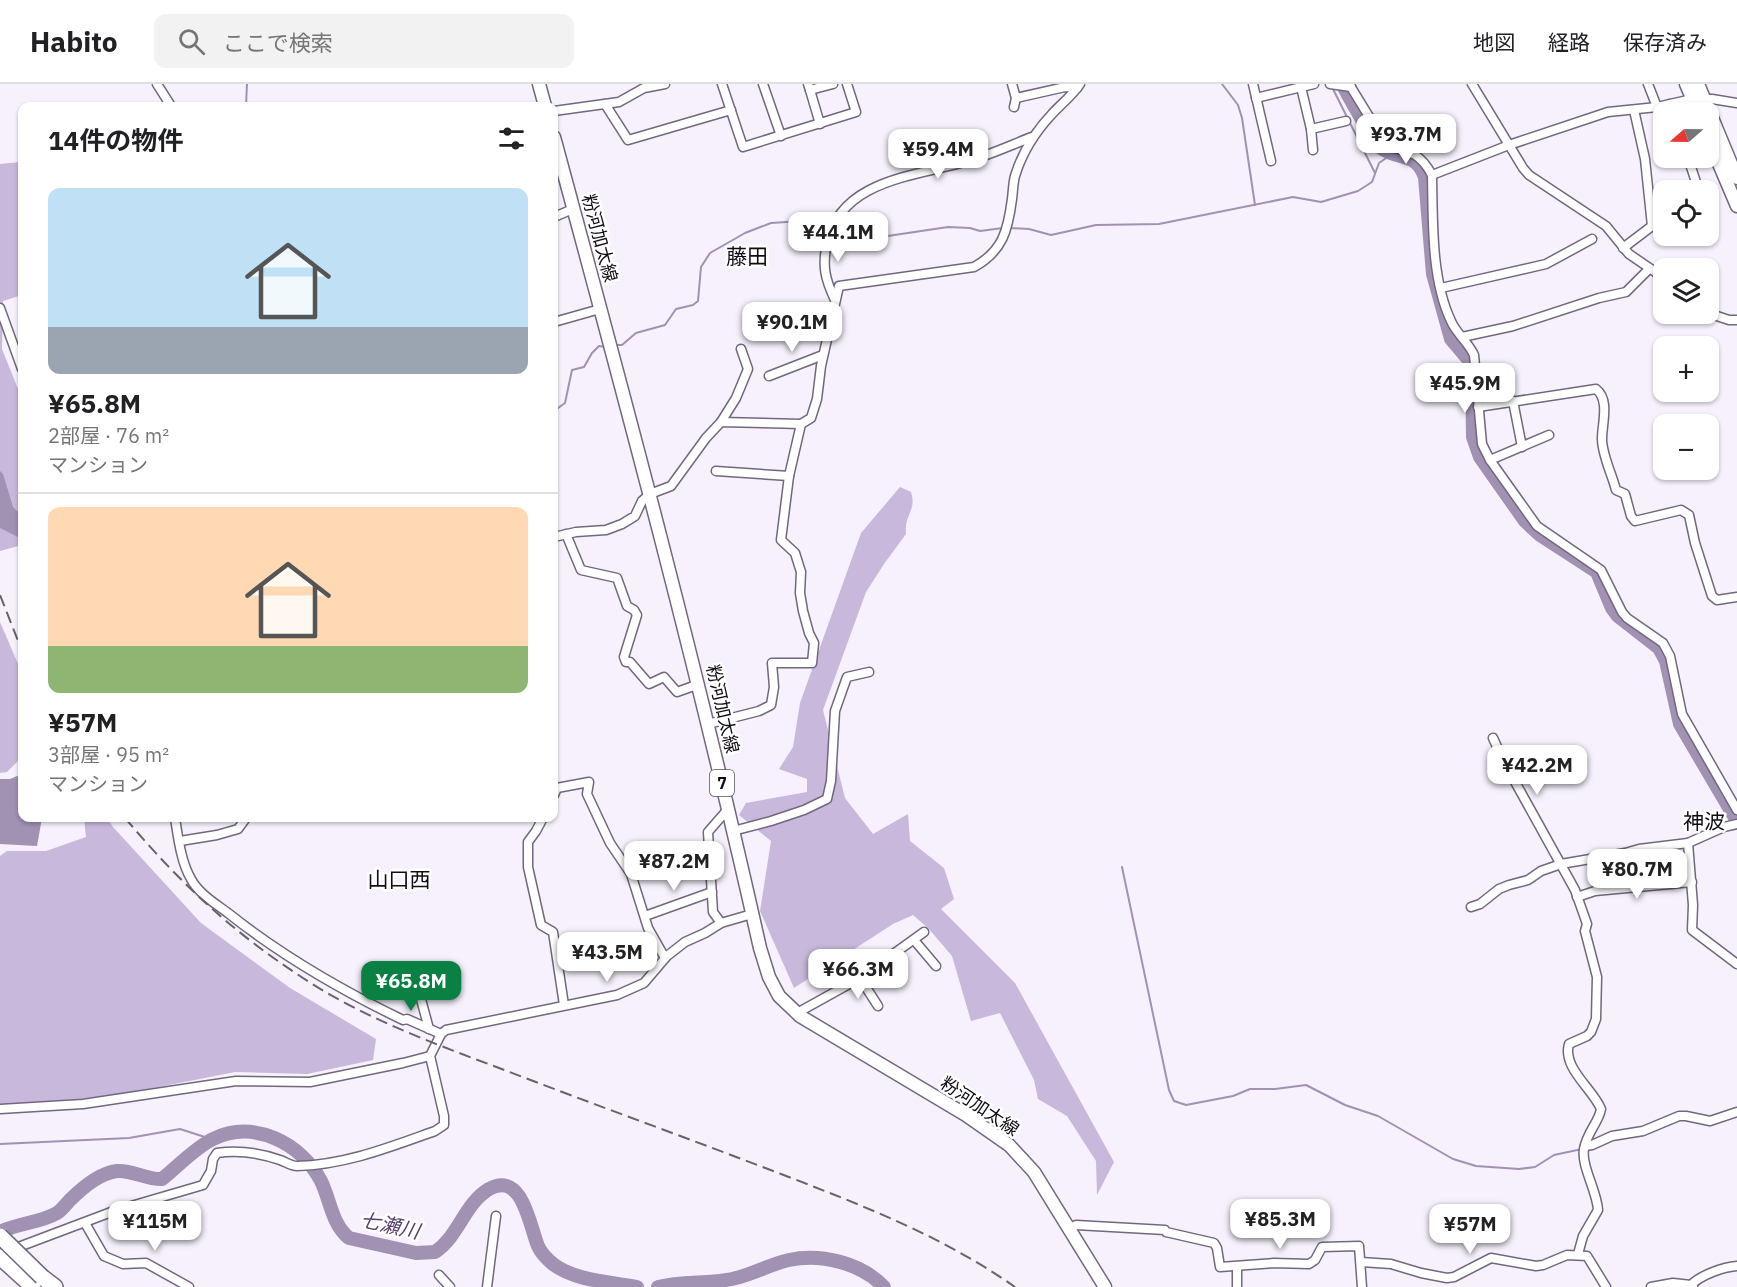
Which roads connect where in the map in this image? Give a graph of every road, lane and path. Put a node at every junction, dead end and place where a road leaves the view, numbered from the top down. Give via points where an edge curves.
1 (157, 84) edge
2 (539, 84) edge
3 (665, 84) edge
4 (722, 84) edge
5 (763, 84) edge
6 (833, 84) edge
7 (847, 84) edge
8 (1012, 84) edge
9 (1253, 84) edge
10 (1314, 84) edge
11 (1330, 84) edge
12 (1472, 84) edge
13 (1648, 84) edge
14 (1686, 84) edge
15 (1698, 84) edge
16 (1079, 86) edge
17 (1350, 86) edge
18 (809, 87) edge
19 (1301, 87) junction
20 (1016, 98) junction
21 (1256, 98) junction
22 (1698, 98) junction
23 (168, 102) edge
24 (544, 102) edge
25 (1655, 102) edge
26 (1688, 102) edge
27 (1698, 102) edge
28 (1737, 103) edge
29 (605, 104) junction
30 (1014, 107) dead end
31 (1653, 108) edge
32 (558, 110) edge
33 (731, 110) junction
34 (1635, 110) junction
35 (1346, 121) dead end
36 (820, 124) junction
37 (1311, 129) junction
38 (780, 136) junction
39 (1032, 137) junction
40 (1509, 145) junction
41 (1312, 150) dead end
42 (558, 152) edge
43 (1271, 161) dead end
44 (1719, 164) edge
45 (1432, 175) junction
46 (1737, 178) edge
47 (1737, 206) edge
48 (573, 209) junction
49 (558, 215) edge
50 (1592, 239) dead end
51 (1623, 248) junction
52 (1649, 269) junction
53 (1653, 271) edge
54 (1441, 288) junction
55 (836, 300) junction
56 (0, 308) edge
57 (600, 309) junction
58 (1719, 317) edge
59 (1737, 320) edge
60 (558, 321) edge
61 (1462, 337) junction
62 (741, 349) dead end
63 (823, 356) junction
64 (18, 358) edge
65 (769, 376) dead end
66 (1513, 401) junction
67 (1478, 407) junction
68 (721, 422) junction
69 (801, 424) junction
70 (1549, 435) dead end
71 (1522, 447) junction
72 (1490, 460) junction
73 (716, 471) dead end
74 (789, 476) junction
75 (650, 494) junction
76 (566, 534) junction
77 (558, 536) edge
78 (1737, 597) edge
79 (869, 672) dead end
80 (699, 684) junction
81 (708, 724) junction
82 (1493, 738) dead end
83 (558, 788) edge
84 (728, 809) junction
85 (1737, 810) edge
86 (176, 822) edge
87 (243, 822) edge
88 (541, 822) edge
89 (1736, 825) edge
90 (733, 831) junction
91 (180, 841) junction
92 (1688, 843) junction
93 (1560, 864) junction
94 (1692, 882) junction
95 (712, 892) junction
96 (1577, 897) junction
97 (1471, 907) dead end
98 (752, 914) junction
99 (645, 916) junction
100 (721, 923) junction
101 (924, 932) dead end
102 (914, 940) junction
103 (665, 958) junction
104 (1737, 964) edge
105 (936, 966) dead end
106 (860, 978) junction
107 (418, 988) dead end
108 (564, 1005) junction
109 (878, 1006) dead end
110 (797, 1013) junction
111 (429, 1029) junction
112 (441, 1035) junction
113 (430, 1056) junction
114 (0, 1109) edge
115 (1737, 1112) edge
116 (1584, 1147) junction
117 (496, 1216) dead end
118 (85, 1223) junction
119 (1069, 1229) junction
120 (0, 1236) edge
121 (1578, 1254) junction
122 (0, 1255) edge
123 (1361, 1262) junction
124 (1737, 1266) edge
125 (1237, 1267) junction
126 (439, 1275) dead end
127 (37, 1282) edge
128 (1692, 1286) edge
129 (55, 1287) edge
130 (189, 1287) edge
131 (450, 1287) edge
132 (487, 1287) edge
133 (1105, 1287) edge
134 (1237, 1287) edge
135 (1362, 1287) edge
136 (1606, 1287) edge
137 (1651, 1287) edge

1 - 23 street
2 - 24 main road
3 - 29 street
4 - 33 street
5 - 38 street
6 - 18 street
7 - 36 street via 856,112
8 - 20 street
9 - 21 street
10 - 19 street
11 - 17 street
12 - 40 street
13 - 25 street
14 - 22 main road
15 - 22 main road
16 - 20 street
16 - 39 street
17 - 45 street via 1387,146 1417,155
18 - 36 street
19 - 21 street
19 - 37 street
20 - 30 street
21 - 43 street
22 - 26 street
22 - 27 main road
22 - 28 street
22 - 46 main road
29 - 32 street
29 - 33 street via 628,140
31 - 34 street
33 - 38 street via 743,147
34 - 40 street via 1608,112
34 - 51 street via 1652,226
35 - 37 street
36 - 38 street
37 - 41 street
39 - 55 street via 1015,178 1010,221 989,259 974,267 838,286
39 - 55 street via 968,161 884,183 843,209 831,227 825,256 826,282
40 - 45 street
40 - 51 street via 1529,175 1606,225
42 - 48 main road, 粉河加太線 / 7
44 - 47 main road
45 - 54 street
48 - 49 street
48 - 57 main road, 粉河加太線 / 7
50 - 54 street via 1546,264
51 - 52 street
52 - 53 street
52 - 61 street via 1626,292
54 - 61 street via 1451,323
55 - 63 street
56 - 64 street
57 - 60 street
57 - 75 main road, 粉河加太線 / 7
58 - 59 street
61 - 67 street via 1474,355
62 - 68 street via 748,369
63 - 65 street
63 - 69 street via 811,418
66 - 67 street
66 - 71 street
66 - 78 street via 1596,389 1605,409 1602,441 1616,490 1625,494 1631,516 1635,521 1685,510 1712,596 1717,600
67 - 72 street via 1482,444
68 - 69 street
68 - 75 street via 671,486
69 - 74 street
70 - 71 street
71 - 72 street
72 - 85 street via 1537,526 1601,570 1627,618 1663,643 1670,656 1685,720
73 - 74 street
74 - 81 street via 781,540 795,553 801,572 803,611 814,643 812,663 772,663 771,705
75 - 76 street via 635,516 622,524 606,530
75 - 80 main road, 粉河加太線 / 7
76 - 77 street
76 - 80 street via 581,570 617,578 627,606 637,615 624,657 626,662 649,684 664,677 677,692
79 - 90 street via 847,677 835,711 827,799
80 - 81 main road, 粉河加太線 / 7
81 - 84 main road, 粉河加太線 / 7
82 - 93 street
83 - 99 street via 589,782 587,794 610,843 631,874
84 - 90 main road, 粉河加太線 / 7
84 - 95 street via 708,832
86 - 91 street
87 - 91 street via 238,829
88 - 108 street via 528,842 528,867 541,926 553,932
89 - 92 street
90 - 98 main road, 粉河加太線 / 7
91 - 111 street via 191,882 236,920 310,971 403,1020
92 - 93 street
92 - 94 street
93 - 96 street
93 - 97 street via 1499,889
94 - 96 street via 1595,891
94 - 104 street via 1692,930
95 - 99 street
95 - 100 street via 713,912
96 - 116 street via 1587,924 1585,931 1597,977 1596,1019 1587,1036 1569,1044 1567,1050 1573,1067 1601,1109
98 - 100 street
98 - 110 main road, 粉河加太線 / 7 via 769,977 779,996
99 - 103 street
100 - 103 street
101 - 102 street
102 - 105 street
102 - 106 street
103 - 108 street via 644,983 616,994
106 - 109 street
106 - 110 street
107 - 111 street
108 - 112 street via 446,1030
110 - 119 main road, 粉河加太線 / 7 via 1009,1145 1034,1172
111 - 112 street
112 - 113 street
113 - 114 street via 310,1082 236,1081 83,1104
113 - 118 street via 444,1125 435,1131 361,1158 315,1164 295,1166 250,1153 217,1153 203,1185
115 - 116 street via 1710,1121 1678,1116 1643,1131 1612,1136
116 - 121 street via 1598,1210
117 - 132 street
118 - 122 street
118 - 130 street via 104,1256 123,1264 146,1263
119 - 125 street via 1076,1225 1165,1230 1214,1243 1220,1267
119 - 133 main road, 粉河加太線 / 7
120 - 127 highway, bridge
121 - 123 street via 1536,1266 1491,1258 1454,1277
121 - 136 street via 1587,1256
122 - 127 highway
123 - 125 street via 1359,1245 1326,1246 1309,1264
123 - 135 street
124 - 128 street via 1700,1278
125 - 134 street
126 - 131 street
127 - 129 highway
128 - 137 street via 1673,1283

